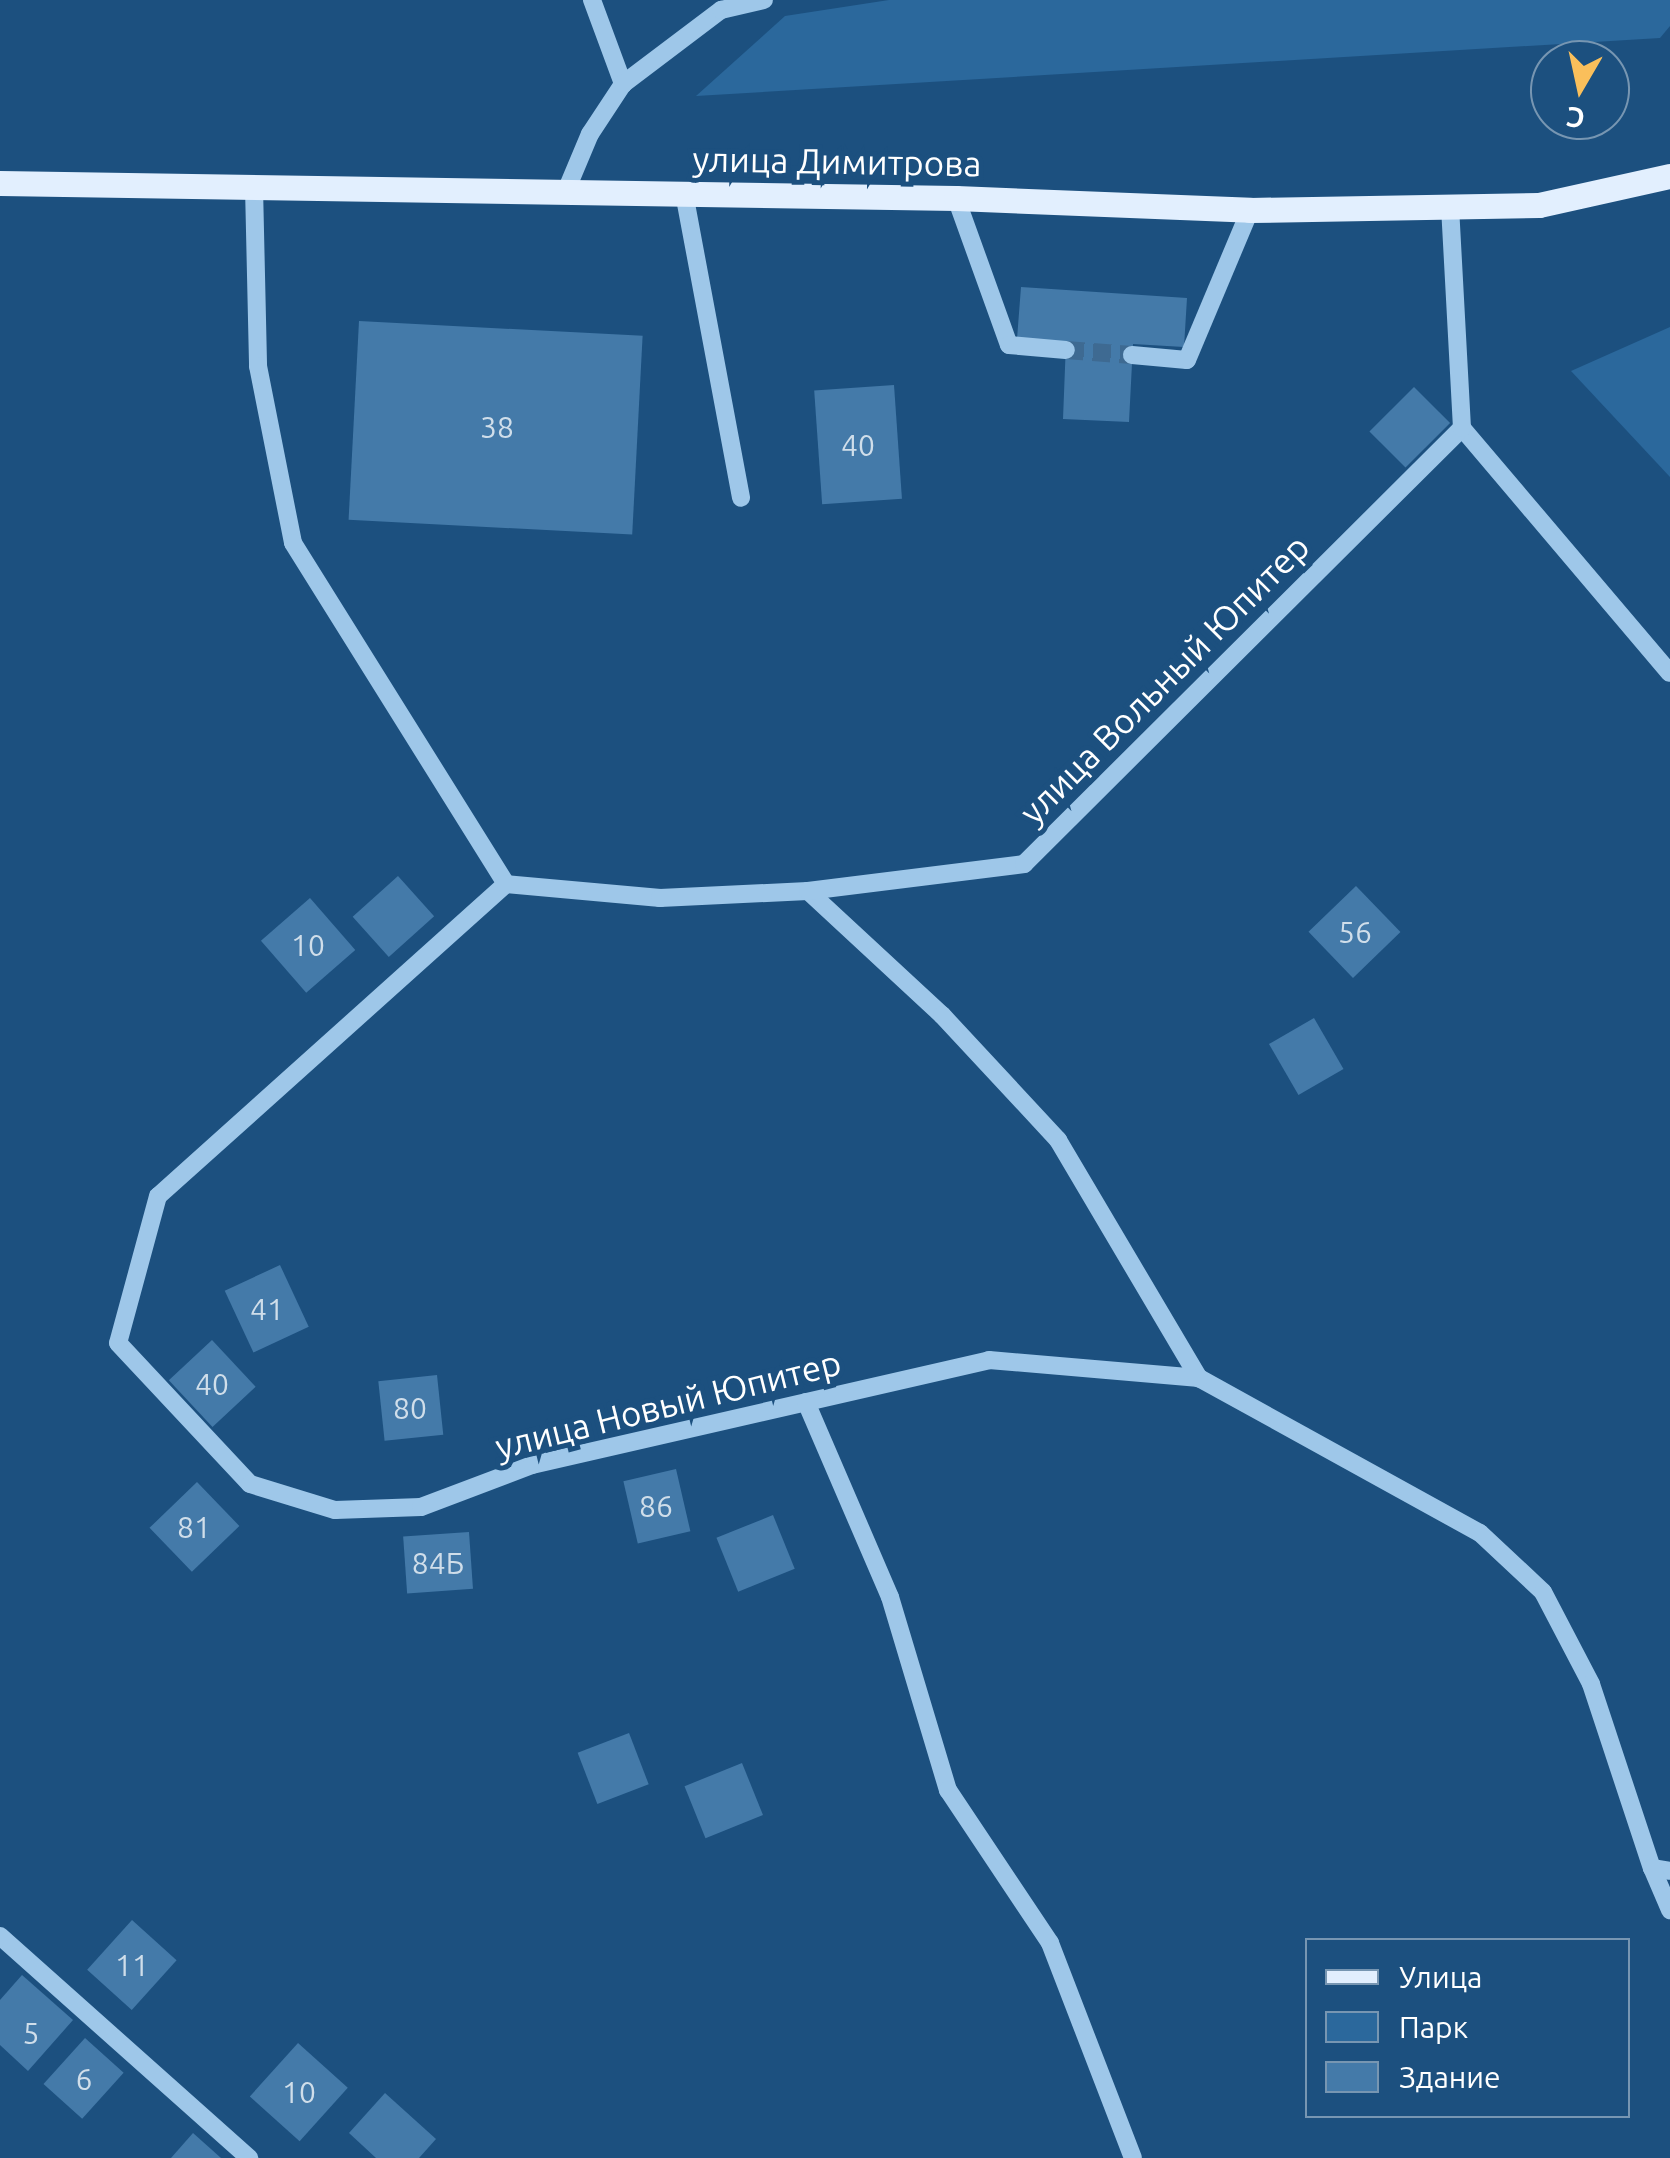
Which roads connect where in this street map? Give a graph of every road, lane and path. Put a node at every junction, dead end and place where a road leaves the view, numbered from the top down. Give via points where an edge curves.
1 (592, 0) edge
2 (764, 0) edge
3 (623, 84) junction
4 (1670, 176) edge
5 (0, 183) edge
6 (254, 187) junction
7 (566, 191) junction
8 (684, 193) junction
9 (956, 198) junction
10 (1450, 208) junction
11 (1250, 210) junction
12 (1066, 350) tunnel mouth
13 (1132, 355) tunnel mouth
14 (1462, 428) junction
15 (742, 498) dead end
16 (1670, 673) edge
17 (506, 884) junction
18 (808, 892) junction
19 (1199, 1378) junction
20 (806, 1402) junction
21 (1661, 1869) edge
22 (1670, 1910) edge
23 (0, 1936) edge
24 (248, 2158) edge
25 (1133, 2158) edge

1 - 3 street
2 - 3 street via 722,10
3 - 7 street via 590,134
4 - 10 main road, улица Димитрова via 1539,205
5 - 6 main road, улица Димитрова
6 - 7 main road, улица Димитрова
6 - 17 street via 258,366 293,543
7 - 8 main road, улица Димитрова
8 - 9 main road, улица Димитрова
8 - 15 street
9 - 11 main road, улица Димитрова
9 - 12 street via 1008,345
10 - 11 main road, улица Димитрова
10 - 14 street
11 - 13 street via 1187,360
14 - 16 street
14 - 18 street, улица Вольный Юпитер via 1024,864
17 - 18 street via 660,898
17 - 20 street, улица Новый Юпитер via 158,1196 118,1343 250,1484 335,1510 421,1507 532,1465
18 - 19 street via 942,1015 1058,1140
19 - 20 street, улица Новый Юпитер via 989,1360
19 - 21 street, улица Новый Юпитер via 1480,1533 1544,1592 1591,1684
20 - 25 street via 890,1598 948,1790 1050,1943
21 - 22 street, улица Новый Юпитер
23 - 24 street

